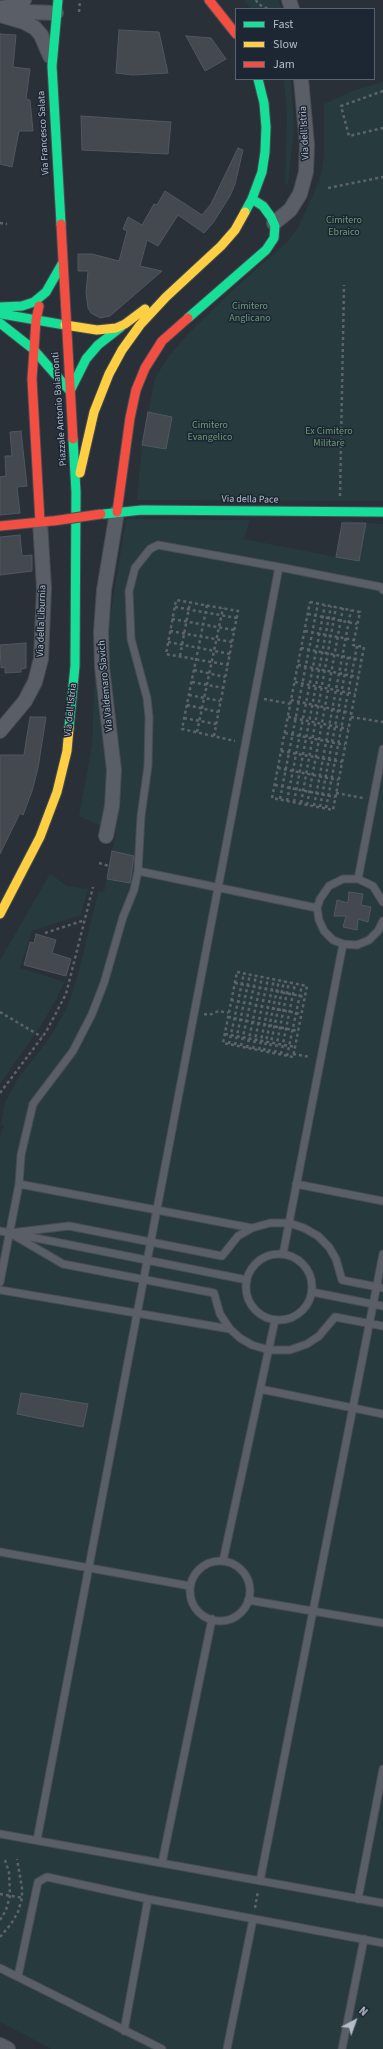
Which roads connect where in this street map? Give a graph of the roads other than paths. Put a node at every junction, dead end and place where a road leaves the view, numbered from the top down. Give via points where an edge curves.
1 (24, 0) edge
2 (209, 0) edge
3 (57, 6) edge
4 (0, 10) edge
5 (0, 15) edge
6 (235, 33) edge
7 (52, 66) junction
8 (258, 80) edge
9 (301, 80) edge
10 (252, 199) junction
11 (274, 224) junction
12 (62, 264) junction
13 (197, 269) junction
14 (42, 296) junction
15 (0, 307) edge
16 (0, 314) edge
17 (36, 320) junction
18 (0, 323) edge
19 (125, 324) junction
20 (65, 325) junction
21 (33, 349) junction
22 (70, 391) junction
23 (76, 492) junction
24 (117, 512) junction
25 (383, 512) edge
26 (46, 521) junction
27 (0, 526) edge
28 (279, 567) junction
29 (383, 590) edge
30 (0, 730) edge
31 (383, 749) edge
32 (106, 836) dead end
33 (138, 872) junction
34 (358, 878) junction
35 (0, 884) edge
36 (14, 888) junction
37 (218, 888) junction
38 (383, 902) edge
39 (317, 908) junction
40 (1, 912) edge
41 (383, 920) edge
42 (343, 944) junction
43 (18, 1184) junction
44 (296, 1184) junction
45 (383, 1201) edge
46 (157, 1210) junction
47 (289, 1223) junction
48 (252, 1228) junction
49 (0, 1231) edge
50 (10, 1233) junction
51 (151, 1242) junction
52 (283, 1254) junction
53 (383, 1254) edge
54 (147, 1260) junction
55 (144, 1280) junction
56 (247, 1280) junction
57 (0, 1282) edge
58 (380, 1288) edge
59 (0, 1290) edge
60 (312, 1292) junction
61 (373, 1304) junction
62 (383, 1306) edge
63 (137, 1313) junction
64 (275, 1320) junction
65 (369, 1324) junction
66 (383, 1326) edge
67 (230, 1329) junction
68 (269, 1350) junction
69 (260, 1389) junction
70 (353, 1408) junction
71 (383, 1414) edge
72 (0, 1552) edge
73 (223, 1561) junction
74 (89, 1568) junction
75 (190, 1586) junction
76 (248, 1600) junction
77 (313, 1611) junction
78 (212, 1619) junction
79 (383, 1623) edge
80 (383, 1769) edge
81 (0, 1834) edge
82 (37, 1840) junction
83 (162, 1863) junction
84 (260, 1881) junction
85 (148, 1899) junction
86 (358, 1899) junction
87 (383, 1903) edge
88 (253, 1919) junction
89 (364, 1939) junction
90 (383, 1943) edge
91 (0, 1968) edge
92 (18, 1976) junction
93 (124, 2031) junction
94 (0, 2045) edge
95 (8, 2049) edge
96 (162, 2049) edge
97 (227, 2049) edge
98 (342, 2049) edge

1 - 4 street
2 - 6 main road
3 - 4 street
3 - 7 main road, Via Francesco Salata
5 - 7 street via 35,28 49,50
7 - 12 main road, Via Francesco Salata
8 - 10 main road via 264,103 265,152 262,172
9 - 11 street, Via dell'Istria via 307,146 306,172 300,194 290,210
10 - 11 main road via 263,206
10 - 13 main road via 235,230
11 - 24 main road via 274,238 266,250 173,330 162,341 145,368 136,390 130,418
12 - 14 main road via 55,279
12 - 20 main road, Piazzale Antonio Baiamonti
13 - 19 main road
13 - 23 main road via 140,325 122,350 94,412
14 - 15 main road via 22,306
14 - 17 main road
16 - 17 main road
17 - 20 main road
17 - 21 main road
18 - 21 main road
19 - 20 main road via 98,330
19 - 22 main road via 98,345 86,359
20 - 22 main road, Piazzale Antonio Baiamonti
21 - 22 main road
21 - 26 main road via 32,379
22 - 23 main road, Piazzale Antonio Baiamonti
23 - 36 main road, Via dell'Istria via 75,666 67,751 57,792 41,834
24 - 25 main road, Via della Pace
24 - 26 main road, Via della Pace, bridge
24 - 32 street, Via Valdemaro Slavich via 104,590 101,632 114,770 112,806
26 - 27 main road, Via della Pace
26 - 30 street, Via della Liburnia via 41,659 35,682 25,701
28 - 29 lane via 381,587
28 - 33 lane via 158,545 150,550 135,568 129,591 131,639 147,698 149,717 148,766 141,816
28 - 37 lane
31 - 34 lane
33 - 37 lane
33 - 43 lane via 92,1014 73,1051 33,1104 21,1155
34 - 38 lane via 373,886
34 - 39 lane via 344,879 329,886
35 - 36 street
36 - 40 main road, Via dell'Istria
37 - 39 lane
37 - 46 lane
39 - 42 lane via 324,931 333,940
41 - 42 lane via 378,931 369,940 356,945
42 - 44 lane
43 - 46 lane
43 - 50 lane
44 - 45 lane
44 - 47 lane
46 - 48 lane
46 - 51 lane
47 - 48 lane via 270,1223
47 - 52 lane
47 - 58 lane via 318,1236 329,1247 336,1259 342,1280
48 - 51 lane via 238,1236 222,1256
49 - 50 lane
50 - 51 lane via 69,1226
50 - 54 lane
50 - 55 lane via 63,1264
50 - 57 lane
51 - 54 lane
52 - 56 lane via 267,1256 261,1260 252,1269
52 - 60 lane via 299,1260 305,1266 311,1278
53 - 58 lane
54 - 55 lane
54 - 56 lane
55 - 63 lane
55 - 67 lane via 214,1294 220,1314
56 - 64 lane via 250,1303 266,1318
58 - 61 lane
59 - 63 lane
60 - 61 lane
60 - 64 lane via 305,1308 298,1315 287,1320
61 - 62 lane
61 - 65 lane
63 - 67 lane
63 - 74 lane
64 - 68 lane
65 - 66 lane
65 - 68 lane via 335,1317 319,1336 307,1344 290,1350
65 - 70 lane
67 - 68 lane via 252,1345
68 - 69 lane
69 - 70 lane
69 - 73 lane
70 - 71 lane
70 - 77 lane
72 - 74 lane
73 - 75 lane via 213,1561 199,1569
73 - 76 lane via 234,1564 246,1575 250,1585
74 - 75 lane
74 - 82 lane
75 - 78 lane via 195,1607 202,1615
76 - 77 lane
76 - 78 lane via 236,1616 226,1620
77 - 79 lane
77 - 84 lane
78 - 83 lane
80 - 86 lane
81 - 82 lane
82 - 83 lane
83 - 84 lane
84 - 86 lane
85 - 88 lane
85 - 92 lane via 47,1877 38,1882
85 - 93 lane
86 - 87 lane
88 - 89 lane
88 - 97 lane
89 - 90 lane
89 - 98 lane
91 - 92 lane
92 - 93 lane
93 - 96 lane
94 - 95 street

